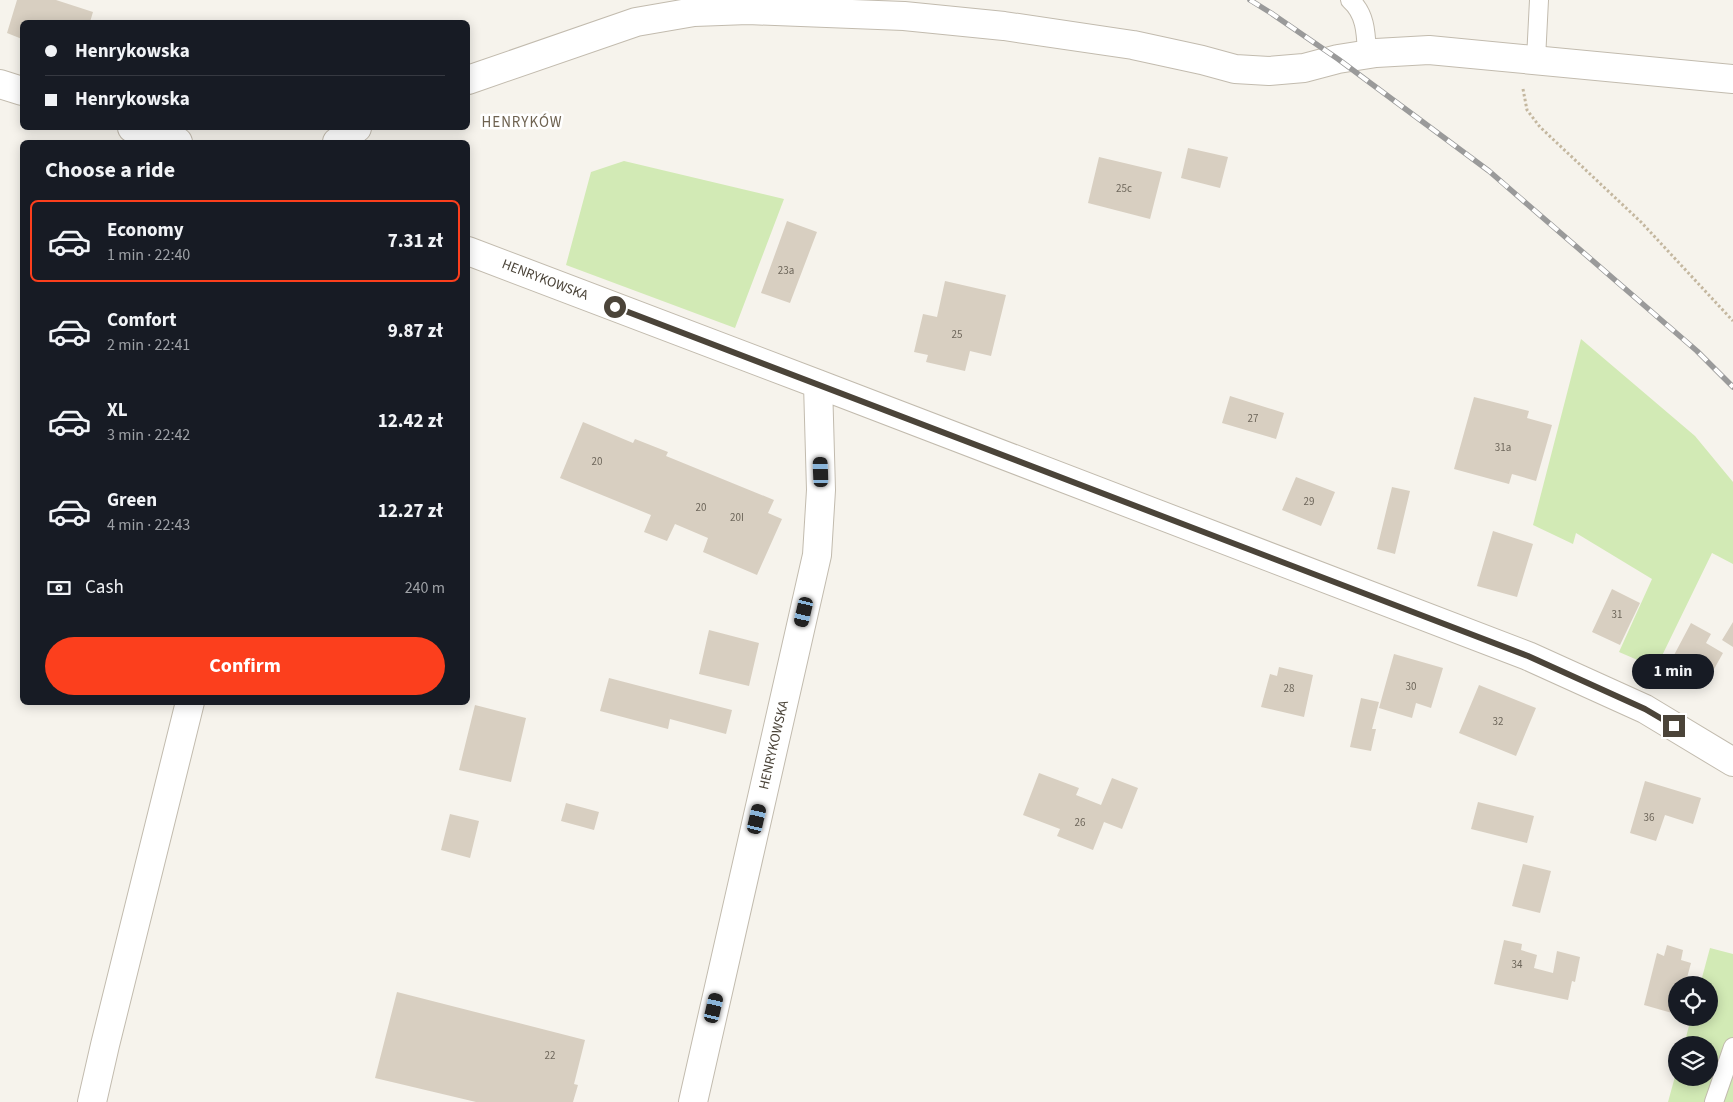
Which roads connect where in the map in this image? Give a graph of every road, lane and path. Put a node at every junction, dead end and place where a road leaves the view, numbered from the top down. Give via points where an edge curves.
1 (1350, 0) edge
2 (1539, 0) edge
3 (1367, 54) junction
4 (1536, 59) junction
5 (470, 79) edge
6 (1733, 79) edge
7 (0, 84) edge
8 (20, 90) edge
9 (139, 130) edge
10 (354, 130) edge
11 (171, 140) edge
12 (340, 140) edge
13 (470, 252) edge
14 (1733, 321) edge
15 (818, 384) junction
16 (189, 705) edge
17 (1733, 762) edge
18 (1733, 1047) edge
19 (92, 1102) edge
20 (692, 1102) edge
21 (1714, 1102) edge

1 - 3 lane via 1360,11
2 - 4 lane
3 - 4 street via 1429,50
3 - 5 street via 1304,68 1235,69 1133,45 1004,26 904,16 748,10 694,12 636,22
4 - 6 street
4 - 14 path via 1523,93 1527,110 1540,127 1641,222
7 - 8 street
9 - 11 street
10 - 12 street
13 - 15 street, HENRYKOWSKA
15 - 17 street, HENRYKOWSKA via 1528,656 1645,709
15 - 20 street, HENRYKOWSKA via 821,490 817,555
16 - 19 street
18 - 21 lane

